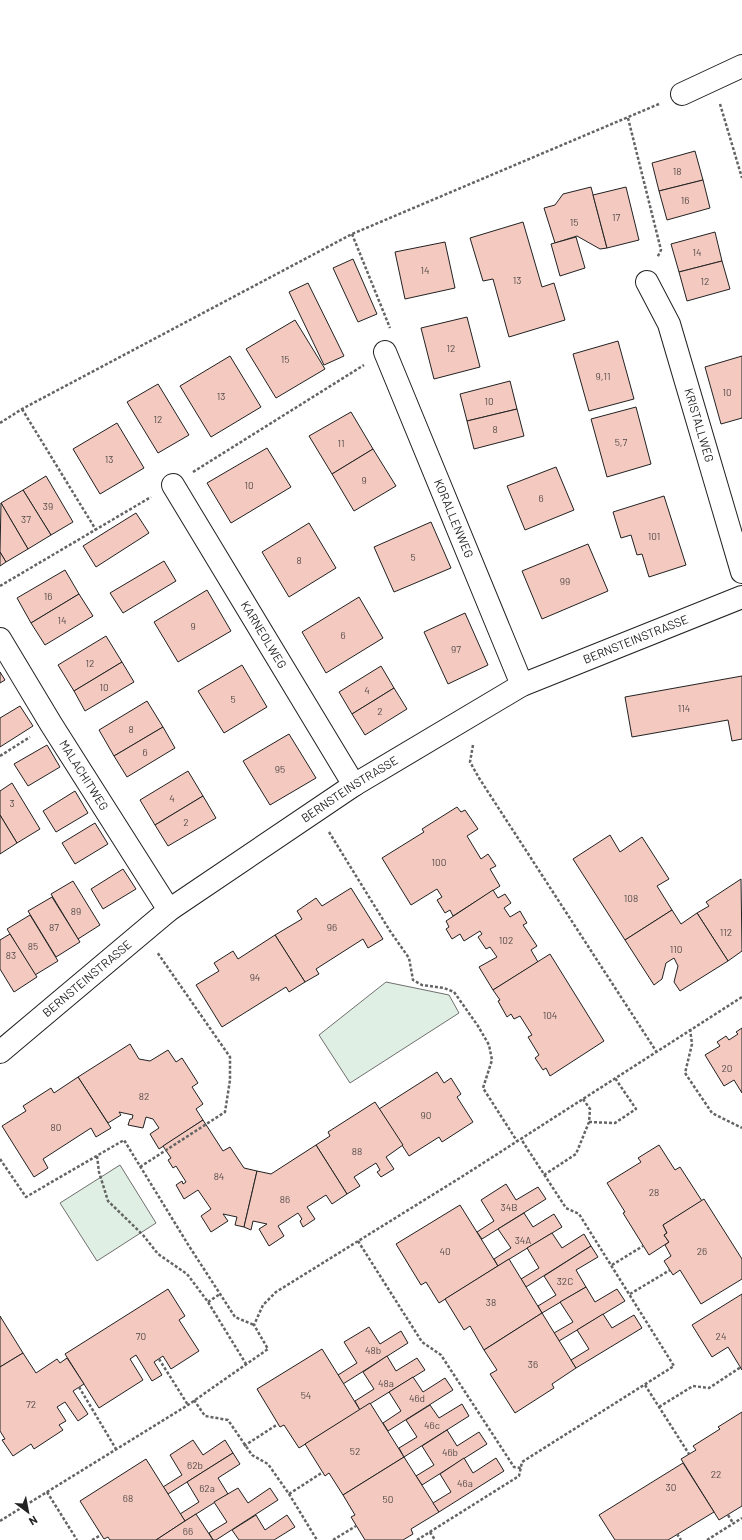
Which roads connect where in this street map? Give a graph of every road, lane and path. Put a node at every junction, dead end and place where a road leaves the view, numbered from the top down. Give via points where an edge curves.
1 (742, 66) edge
2 (713, 79) junction
3 (682, 94) joint
4 (628, 118) junction
5 (742, 178) edge
6 (352, 234) junction
7 (647, 282) joint
8 (385, 352) junction
9 (22, 409) junction
10 (0, 423) edge
11 (173, 485) junction
12 (96, 530) junction
13 (742, 572) edge
14 (0, 586) edge
15 (742, 597) edge
16 (0, 639) edge
17 (522, 685) junction
18 (462, 720) junction
19 (51, 724) junction
20 (0, 756) edge
21 (354, 785) junction
22 (316, 811) junction
23 (169, 910) junction
24 (142, 932) junction
25 (742, 997) edge
26 (690, 1029) junction
27 (656, 1051) junction
28 (0, 1052) edge
29 (615, 1078) junction
30 (583, 1099) junction
31 (589, 1122) junction
32 (742, 1128) edge
33 (521, 1139) junction
34 (517, 1141) junction
35 (97, 1156) junction
36 (0, 1159) edge
37 (140, 1167) junction
38 (544, 1175) junction
39 (358, 1241) junction
40 (643, 1246) dead end
41 (612, 1265) junction
42 (670, 1270) dead end
43 (220, 1294) junction
44 (630, 1294) junction
45 (208, 1302) junction
46 (254, 1326) junction
47 (158, 1359) dead end
48 (246, 1364) junction
49 (740, 1367) dead end
50 (645, 1385) junction
51 (78, 1387) dead end
52 (194, 1400) junction
53 (188, 1404) junction
54 (659, 1407) junction
55 (278, 1424) dead end
56 (244, 1446) junction
57 (116, 1449) junction
58 (689, 1454) dead end
59 (521, 1468) junction
60 (323, 1472) dead end
61 (47, 1492) junction
62 (289, 1494) junction
63 (728, 1515) dead end
64 (742, 1518) edge
65 (0, 1521) edge
66 (733, 1523) junction
67 (356, 1526) dead end
68 (430, 1532) junction
69 (101, 1534) dead end
70 (677, 1534) dead end
71 (77, 1540) edge
72 (92, 1540) edge
73 (317, 1540) edge
74 (333, 1540) edge
75 (418, 1540) edge
76 (435, 1540) edge
77 (681, 1540) edge
78 (707, 1540) edge

1 - 2 street
2 - 3 street
2 - 5 path
3 - 4 path
4 - 6 path
4 - 7 path via 661,250
6 - 8 path via 396,345
6 - 9 path
7 - 13 street, KRISTALLWEG via 669,324
8 - 11 path
8 - 17 street, KORALLENWEG
9 - 10 path
9 - 12 path
11 - 12 path
11 - 21 street, KARNEOLWEG
12 - 14 path
15 - 17 street, BERNSTEINSTRASSE
16 - 19 street, MALACHITWEG
17 - 18 street, BERNSTEINSTRASSE
18 - 21 street, BERNSTEINSTRASSE
18 - 27 path via 473,742 470,762 479,778
19 - 20 path
19 - 23 street, MALACHITWEG
21 - 22 street, BERNSTEINSTRASSE
22 - 23 street, BERNSTEINSTRASSE
22 - 34 path via 409,958 413,980 422,985 454,992 478,1026 489,1045 492,1060 483,1088
23 - 24 street, BERNSTEINSTRASSE
24 - 28 street, BERNSTEINSTRASSE
24 - 37 path via 230,1057 230,1080 225,1112
25 - 26 path
26 - 27 path
26 - 32 path via 692,1044 686,1073 712,1113
27 - 29 path
29 - 30 path
29 - 31 path via 636,1109 615,1123
30 - 31 path via 590,1109
30 - 33 path
31 - 38 path via 576,1154
33 - 34 path
33 - 38 path
34 - 39 path
35 - 36 path via 26,1197
35 - 37 path via 124,1140
35 - 45 path via 108,1201 143,1234 158,1254 187,1274
37 - 43 path
38 - 41 path via 566,1208 579,1214
39 - 46 path via 276,1292 263,1305
39 - 59 path via 422,1342 441,1355 514,1467
40 - 41 path
41 - 44 path
42 - 44 path
43 - 45 path
43 - 46 path via 235,1317
44 - 50 path via 674,1366
45 - 48 path
46 - 48 path via 268,1349
47 - 53 path
48 - 52 path
49 - 54 path via 708,1388 693,1386
50 - 54 path
50 - 59 path via 522,1462
51 - 57 path
52 - 53 path
52 - 56 path via 205,1416 228,1420
53 - 57 path
54 - 58 path
55 - 56 path
56 - 62 path via 252,1455 268,1464
57 - 61 path
59 - 68 path via 519,1476
60 - 62 path
61 - 65 path
61 - 71 path
62 - 73 path
63 - 66 path
64 - 66 path
66 - 78 path
67 - 74 path
68 - 75 path
68 - 76 path
69 - 72 path
70 - 77 path

